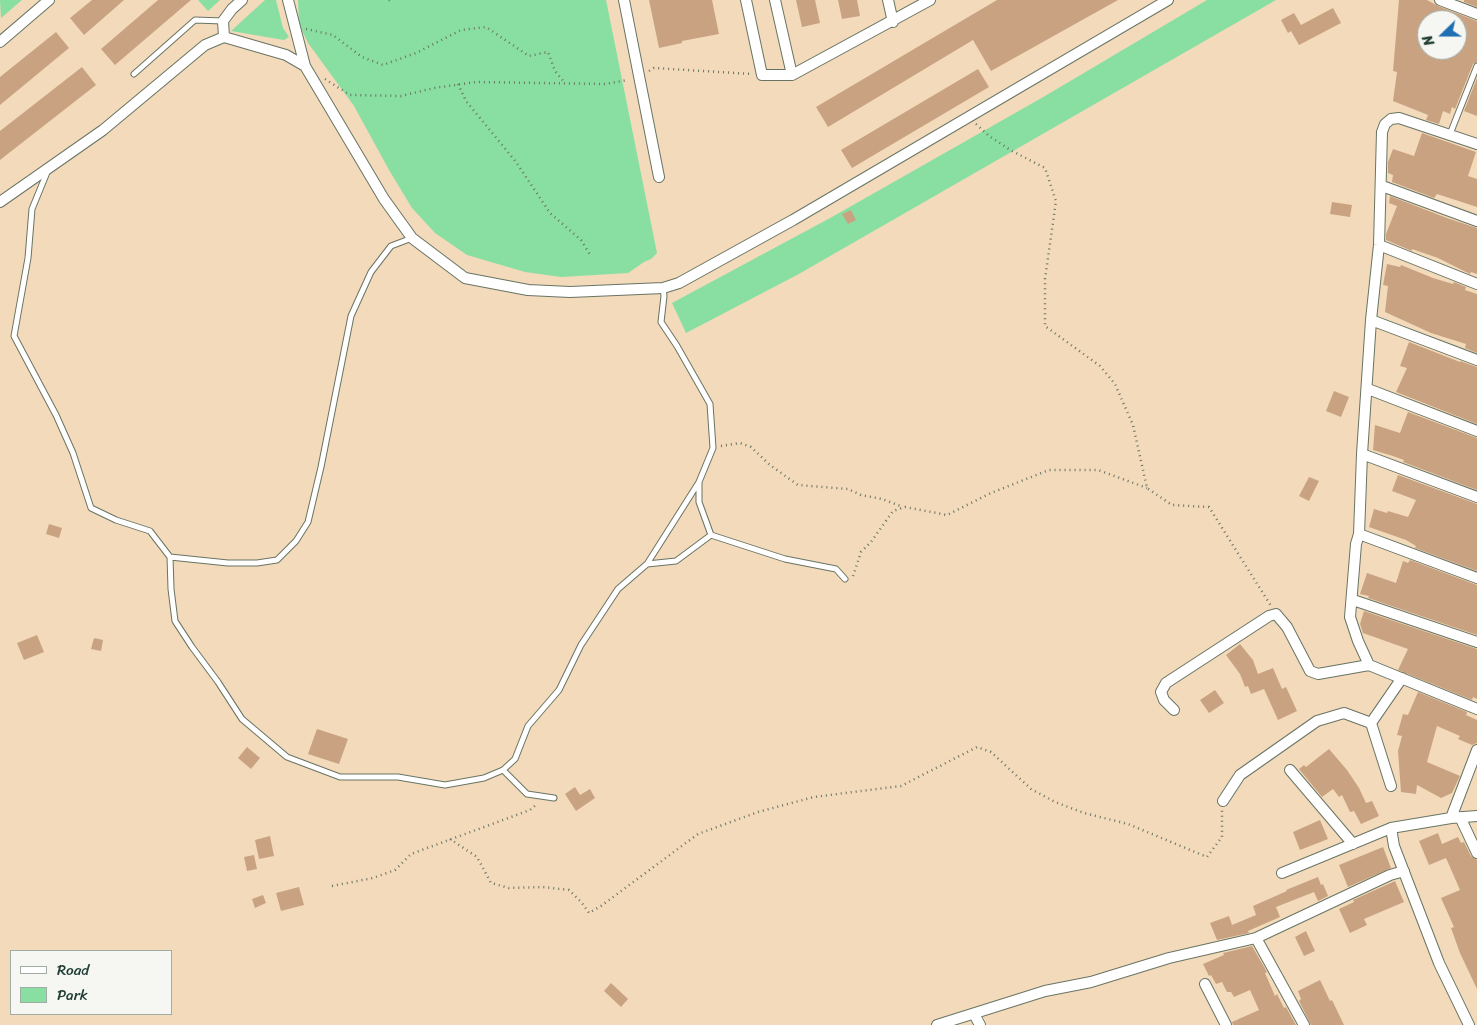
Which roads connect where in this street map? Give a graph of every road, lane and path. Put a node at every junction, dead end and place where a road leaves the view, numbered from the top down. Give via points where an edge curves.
1 (49, 0) edge
2 (242, 0) edge
3 (288, 0) edge
4 (389, 0) edge
5 (624, 0) edge
6 (746, 0) edge
7 (775, 0) edge
8 (888, 0) edge
9 (930, 0) edge
10 (1168, 0) edge
11 (1440, 0) edge
12 (392, 3) dead end
13 (1153, 4) edge
14 (1458, 4) edge
15 (1477, 14) edge
16 (292, 20) junction
17 (223, 21) junction
18 (893, 22) junction
19 (224, 37) junction
20 (0, 42) edge
21 (305, 66) junction
22 (1477, 66) edge
23 (134, 74) dead end
24 (762, 75) junction
25 (792, 75) junction
26 (640, 78) junction
27 (458, 84) junction
28 (565, 84) junction
29 (968, 117) junction
30 (1450, 134) junction
31 (1477, 144) edge
32 (50, 167) junction
33 (659, 177) dead end
34 (1382, 186) junction
35 (0, 202) edge
36 (1477, 221) edge
37 (412, 238) junction
38 (1379, 245) junction
39 (591, 256) dead end
40 (1477, 284) edge
41 (663, 288) junction
42 (1371, 320) junction
43 (1477, 360) edge
44 (1368, 389) junction
45 (1477, 431) edge
46 (713, 448) junction
47 (1362, 454) junction
48 (699, 482) junction
49 (1147, 488) junction
50 (1477, 497) edge
51 (904, 507) junction
52 (1359, 534) junction
53 (711, 535) junction
54 (170, 557) junction
55 (647, 564) junction
56 (1477, 578) edge
57 (845, 579) joint
58 (1353, 600) junction
59 (1276, 614) junction
60 (1477, 642) edge
61 (1368, 665) junction
62 (1402, 678) junction
63 (1477, 709) edge
64 (1174, 710) dead end
65 (1371, 723) junction
66 (1477, 750) edge
67 (503, 770) junction
68 (1290, 770) dead end
69 (1391, 786) dead end
70 (546, 797) junction
71 (554, 798) dead end
72 (1223, 801) joint
73 (1477, 816) edge
74 (1456, 817) junction
75 (1390, 828) junction
76 (450, 839) junction
77 (1353, 844) junction
78 (1477, 853) edge
79 (1404, 871) junction
80 (1282, 873) dead end
81 (332, 886) dead end
82 (1256, 938) junction
83 (1205, 984) dead end
84 (974, 1014) junction
85 (937, 1025) edge
86 (980, 1025) edge
87 (1226, 1025) edge
88 (1304, 1025) edge
89 (1469, 1025) edge

1 - 20 street
2 - 17 street
3 - 16 street
4 - 12 path
5 - 26 street
6 - 24 street
7 - 25 street
8 - 18 street
9 - 18 street
10 - 13 street
11 - 14 street
13 - 29 street
14 - 15 street
16 - 21 street
16 - 28 path via 307,29 333,35 362,57 383,65 416,53 460,30 486,27 528,56 548,52 554,71
17 - 19 street
17 - 23 lane via 195,20
18 - 25 street
19 - 21 street via 286,55
19 - 32 street via 205,45 103,130
21 - 27 path via 350,95 401,96
21 - 37 street via 384,199
22 - 30 lane
24 - 25 street
24 - 26 path via 654,68
26 - 28 path via 605,84
26 - 33 street
27 - 28 path
27 - 39 path via 466,101 516,162 550,213 581,240
29 - 41 street via 729,256 680,283
29 - 49 path via 1012,152 1044,168 1056,201 1045,279 1045,326 1100,366 1115,384 1133,425
30 - 31 street
30 - 34 street via 1399,118 1390,119 1382,132
32 - 35 street
32 - 54 lane via 32,209 28,258 14,336 56,415 73,453 91,508 116,520 150,530
34 - 36 street
34 - 38 street
37 - 41 street via 465,278 528,290 570,292
37 - 54 lane via 391,246 371,272 351,316 322,467 308,522 296,541 277,560 257,563
38 - 40 street
38 - 42 street
41 - 46 lane via 661,322 710,404
42 - 43 street
42 - 44 street
44 - 45 street
44 - 47 street
46 - 48 lane
46 - 51 path via 740,443 751,447 798,485 848,489
47 - 50 street
47 - 52 street
48 - 53 lane via 699,502
48 - 55 lane
49 - 51 path via 1098,470 1049,470 990,493 947,515
49 - 59 path via 1172,505 1209,507
51 - 57 path via 893,511 861,552 852,579
52 - 56 street
52 - 58 street
53 - 55 lane via 676,561
53 - 57 lane via 786,559 836,569
54 - 67 lane via 170,590 175,621 242,719 287,757 340,778 398,777 445,785 484,778
55 - 67 lane via 618,589 581,645 559,690 528,726 515,759
58 - 60 street
58 - 61 street via 1350,617
59 - 61 street via 1287,627 1310,671 1318,674
59 - 64 street via 1166,683 1161,692
61 - 62 street
62 - 63 street
62 - 65 street
65 - 69 street
65 - 72 street via 1344,713 1318,721 1240,775
66 - 74 street
67 - 70 lane via 527,794
68 - 77 street
70 - 71 lane
70 - 76 path via 530,810
72 - 76 path via 1222,838 1207,857 1128,824 1055,802 1031,789 991,752 977,747 901,786 814,796 698,834 589,913 569,890 509,888 491,883 477,857
73 - 74 street
74 - 75 street
74 - 78 street
75 - 77 street
75 - 79 street
76 - 81 path via 411,854 395,870
77 - 80 street
79 - 82 street
79 - 89 street via 1439,963
82 - 84 street via 1045,991
82 - 88 street
83 - 87 street
84 - 85 street
84 - 86 street

